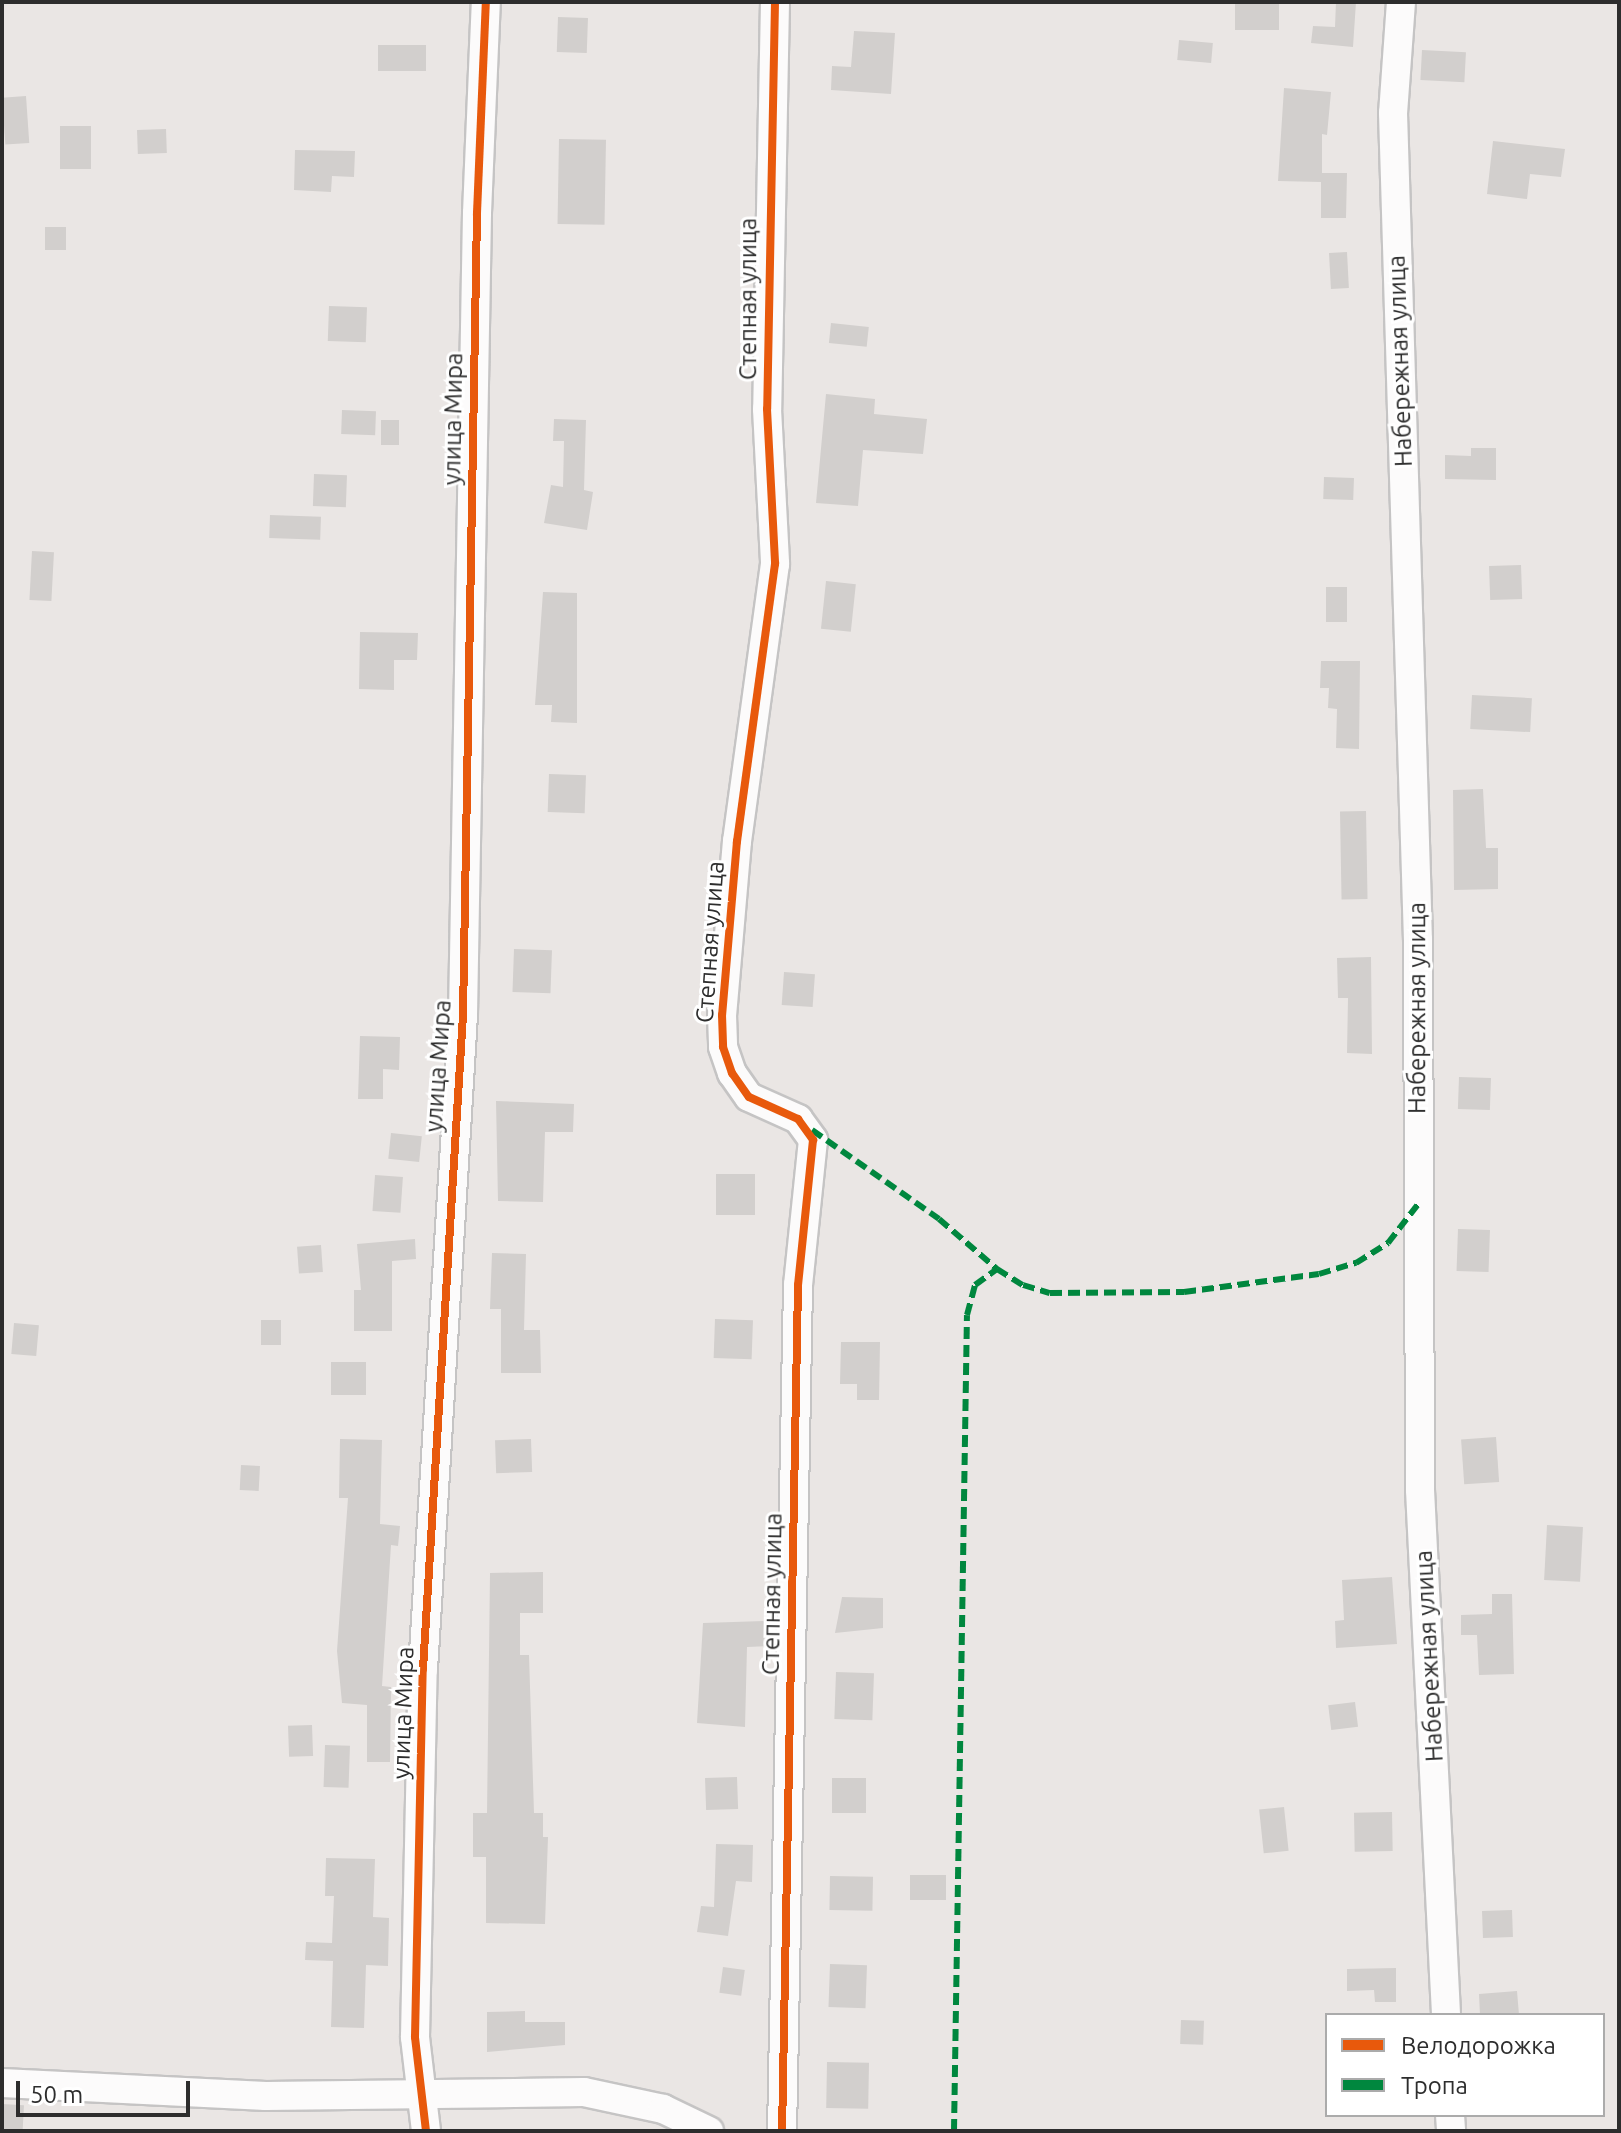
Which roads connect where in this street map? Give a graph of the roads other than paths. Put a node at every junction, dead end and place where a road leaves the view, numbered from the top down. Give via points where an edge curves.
1 (486, 2) edge
2 (775, 2) edge
3 (1401, 2) edge
4 (1446, 2013) edge
5 (2, 2083) edge
6 (422, 2091) junction
7 (426, 2131) edge
8 (709, 2131) edge
9 (782, 2131) edge

1 - 6 street, улица Мира via 477,213 463,1015 423,1669 415,2037
2 - 9 street, Степная улица via 767,393 775,564 739,827 722,1015 723,1047 749,1097 798,1119 813,1140 798,1285
3 - 4 street, Набережная улица via 1393,113 1418,940 1420,1490
5 - 6 street via 266,2096
6 - 7 street, улица Мира
6 - 8 street via 584,2092 663,2109

